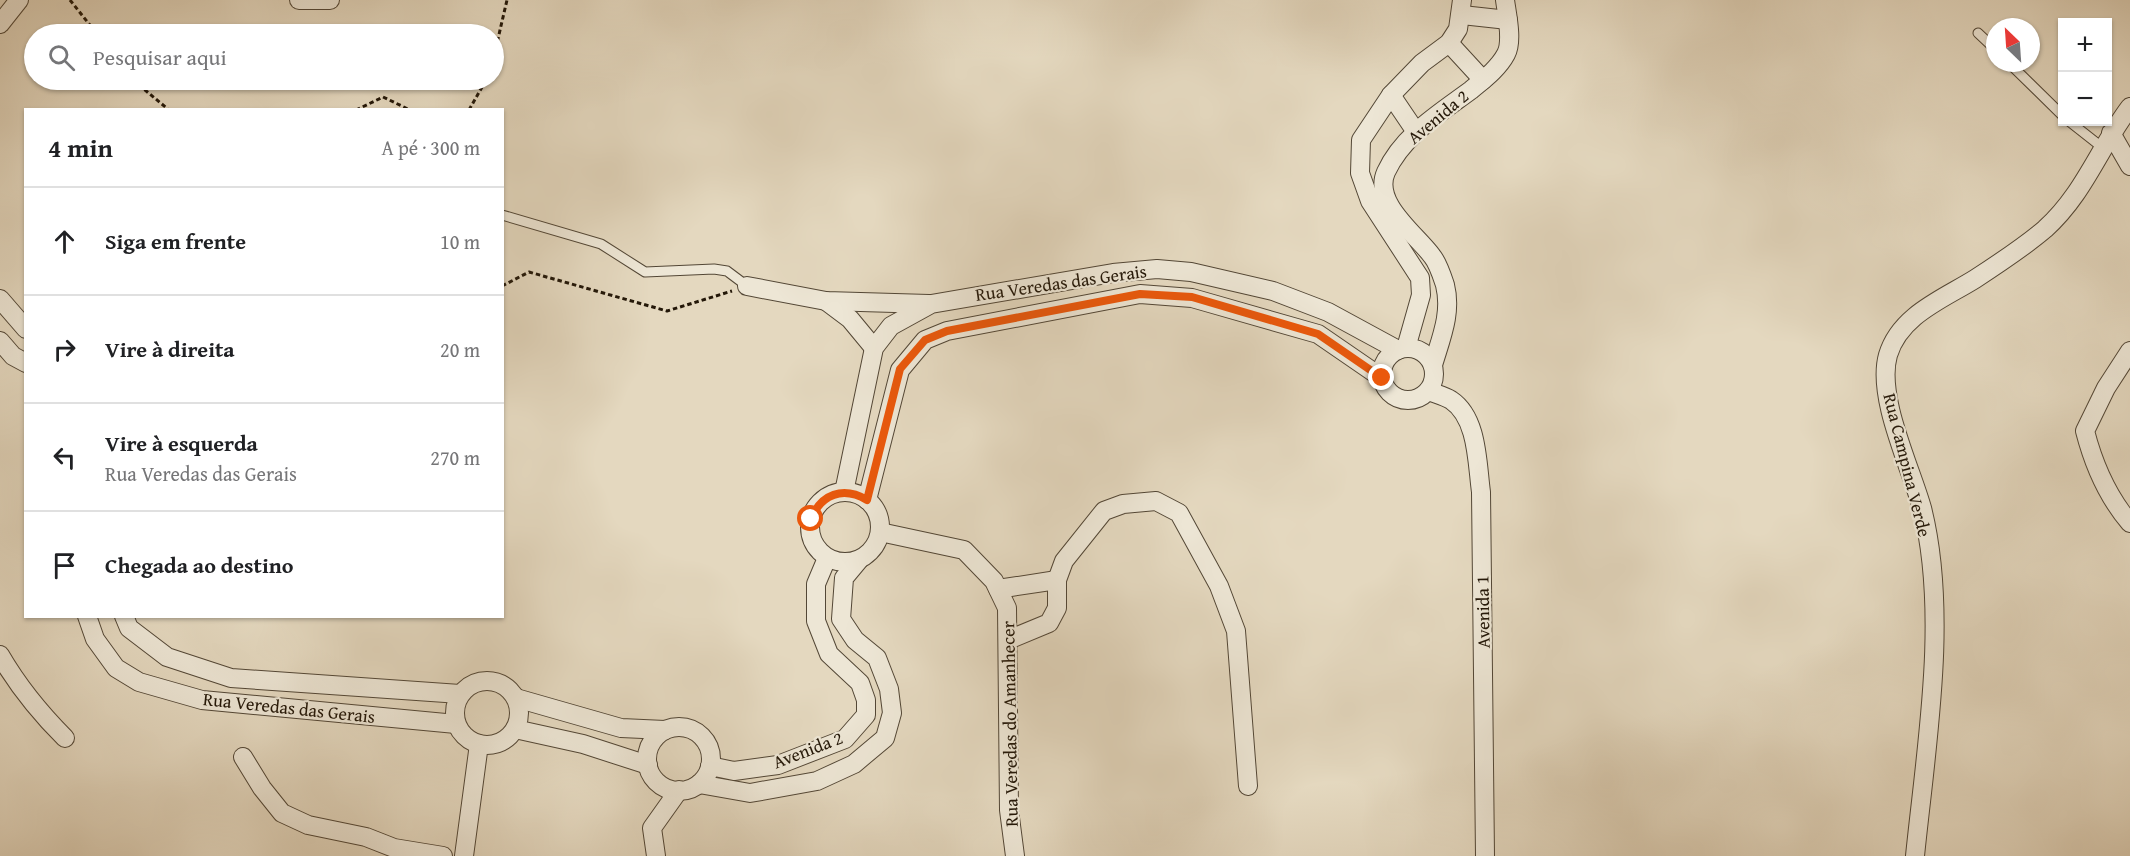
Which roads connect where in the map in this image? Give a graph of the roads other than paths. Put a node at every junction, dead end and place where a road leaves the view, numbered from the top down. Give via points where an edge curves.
1 (19, 0) edge
2 (299, 0) edge
3 (330, 0) edge
4 (1505, 0) edge
5 (1462, 8) edge
6 (1508, 20) junction
7 (0, 24) edge
8 (1978, 33) dead end
9 (1986, 41) edge
10 (1449, 43) junction
11 (2018, 72) edge
12 (1483, 80) junction
13 (1390, 95) junction
14 (2130, 107) edge
15 (2058, 111) edge
16 (2078, 126) edge
17 (1416, 132) junction
18 (2107, 140) junction
19 (2130, 166) edge
20 (504, 216) edge
21 (747, 286) joint
22 (0, 299) edge
23 (826, 301) junction
24 (931, 304) junction
25 (24, 327) edge
26 (0, 341) edge
27 (874, 348) junction
28 (1402, 349) junction
29 (2129, 354) edge
30 (24, 362) edge
31 (1433, 365) junction
32 (1382, 378) junction
33 (1429, 391) junction
34 (844, 492) junction
35 (867, 500) junction
36 (2130, 523) edge
37 (880, 532) junction
38 (827, 558) junction
39 (859, 560) junction
40 (1057, 580) junction
41 (998, 589) junction
42 (88, 618) edge
43 (125, 618) edge
44 (1008, 640) junction
45 (0, 655) edge
46 (460, 694) junction
47 (516, 698) junction
48 (456, 724) junction
49 (515, 729) junction
50 (665, 730) junction
51 (65, 738) dead end
52 (479, 744) junction
53 (243, 757) dead end
54 (648, 765) junction
55 (710, 766) junction
56 (699, 784) junction
57 (1248, 786) dead end
58 (679, 790) junction
59 (393, 852) edge
60 (443, 856) edge
61 (464, 856) edge
62 (656, 856) edge
63 (1016, 856) edge
64 (1485, 856) edge
65 (1916, 856) edge

1 - 7 street
2 - 3 street
4 - 6 street, Avenida 2
5 - 6 street
5 - 10 street via 1458,29
6 - 12 street, Avenida 2 via 1507,53
8 - 9 lane
10 - 12 street
10 - 13 street
11 - 15 lane
12 - 17 street, Avenida 2
13 - 17 street
13 - 28 street via 1361,140 1360,173 1370,201 1420,278 1421,295
14 - 18 street, Rua Campina Verde
16 - 18 lane
17 - 31 street, Avenida 2 via 1385,174 1386,194 1393,214 1434,257 1445,285 1448,315
18 - 19 street
18 - 65 street, Rua Campina Verde via 2086,183 2045,229 1974,279 1931,303 1902,330 1888,355 1887,385 1898,440 1922,509 1935,620
20 - 21 lane via 601,244 645,272 714,268 727,271
21 - 23 street
22 - 25 street
23 - 24 street
23 - 27 street via 850,319
24 - 27 street, Rua Veredas das Gerais via 891,326
24 - 28 street, Rua Veredas das Gerais via 1113,273 1157,269 1191,272 1273,291 1328,312
26 - 30 street
27 - 34 street, Rua Veredas das Gerais
28 - 31 street via 1422,351
28 - 32 street via 1385,361
29 - 36 street via 2106,388 2085,431 2094,464 2115,505
31 - 33 street
32 - 33 street via 1389,392 1405,400 1422,397
32 - 35 street, Rua Veredas das Gerais via 1318,334 1192,297 1140,294 947,331 925,340 900,369
33 - 64 street, Avenida 1 via 1452,401 1465,416 1474,439 1481,492
34 - 35 street
34 - 38 street via 822,501 811,519 812,541
35 - 37 street via 880,520
37 - 39 street via 876,543
37 - 41 street, Rua Veredas do Amanhecer via 964,550
38 - 39 street
38 - 55 street, Avenida 2 via 816,584 816,621 830,654 860,683 866,715 845,739 778,765 734,771
39 - 56 street, Avenida 2 via 844,578 841,620 855,640 877,658 889,689 892,713 885,738 854,764 818,781 750,793
40 - 41 street
40 - 44 street via 1057,608 1049,623
40 - 57 street via 1064,561 1104,511 1123,504 1156,501 1179,513 1219,586 1236,631
41 - 44 street, Rua Veredas do Amanhecer via 1007,608
42 - 48 street, Rua Veredas das Gerais via 94,639 116,668 139,682 202,700
43 - 46 street, Rua Veredas das Gerais via 129,628 167,657 231,678
44 - 63 street, Rua Veredas do Amanhecer via 1009,810
45 - 51 street via 45,718
46 - 47 street via 468,686 489,680 500,682
46 - 48 street via 454,714
47 - 49 street via 519,709
47 - 50 street via 621,728
48 - 52 street via 461,733
49 - 52 street via 499,743
49 - 54 street via 583,744
50 - 54 street via 651,745
50 - 55 street via 675,727 695,731 709,746
52 - 61 street
53 - 59 street via 282,813 308,825 366,837
54 - 58 street via 659,783
55 - 56 street
56 - 58 street
58 - 62 street via 652,828
59 - 60 street

